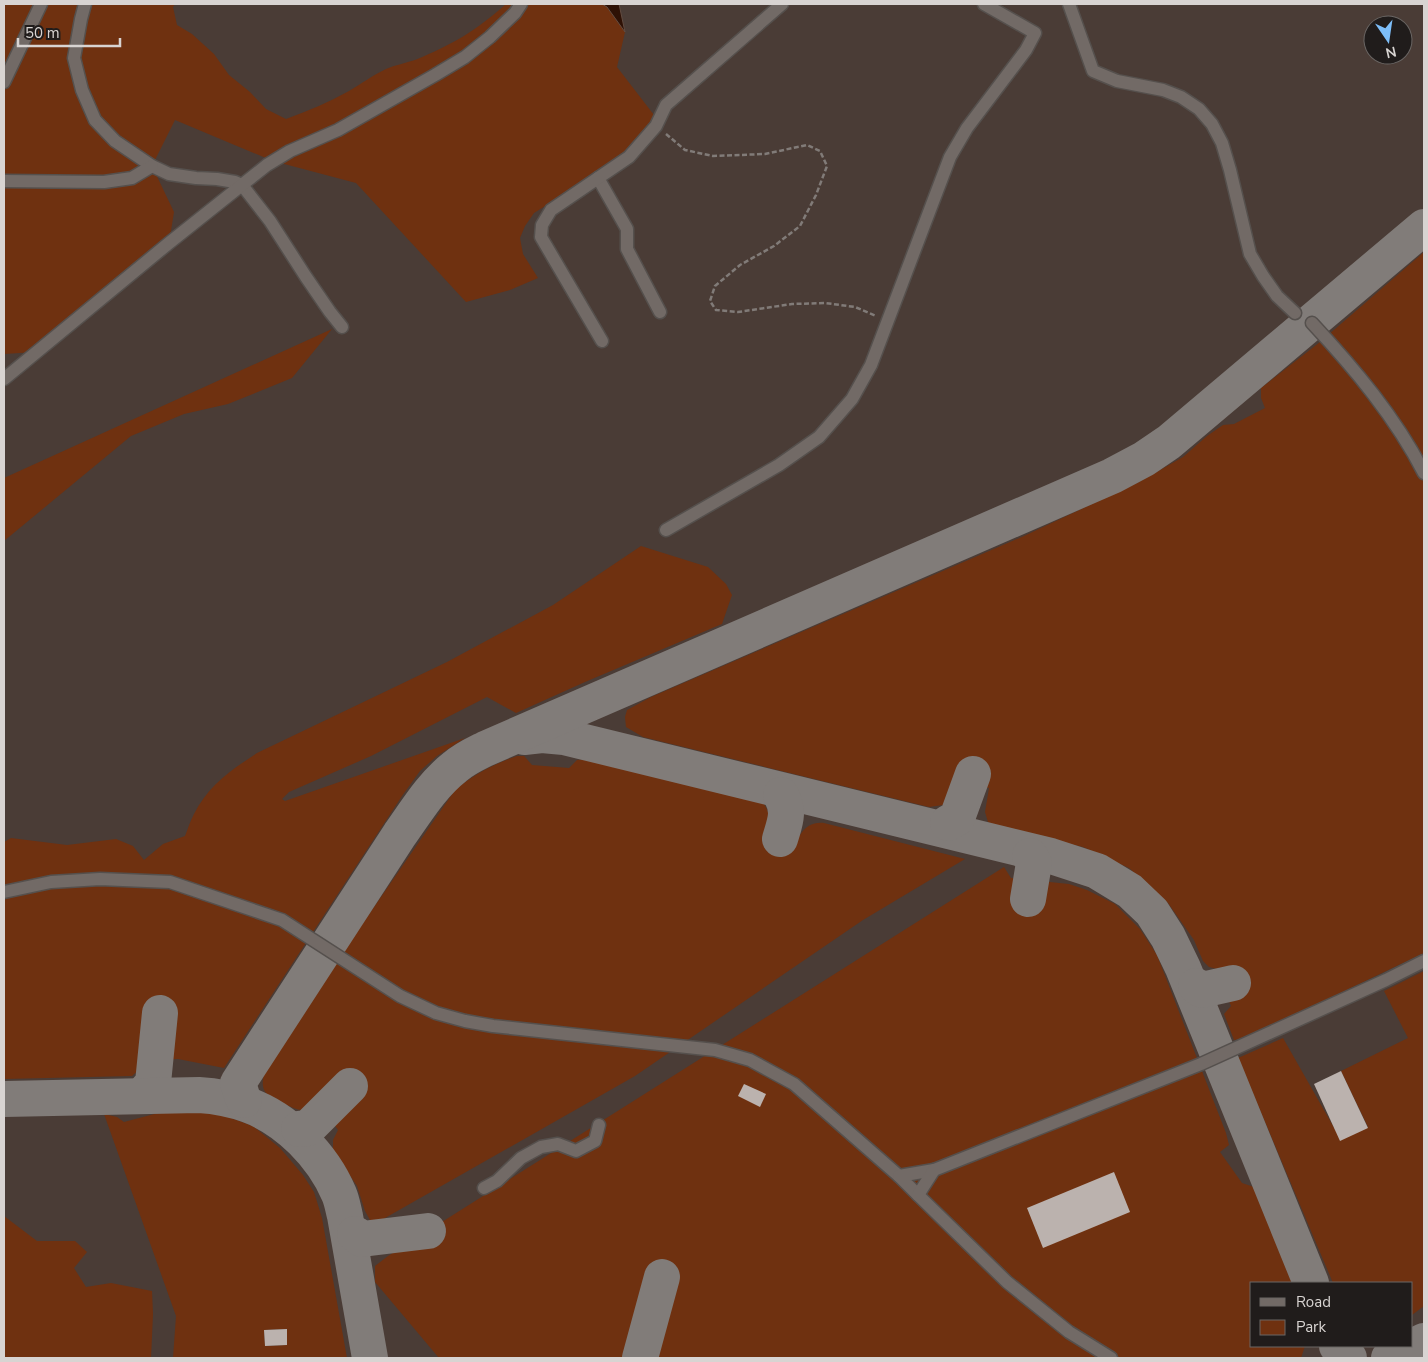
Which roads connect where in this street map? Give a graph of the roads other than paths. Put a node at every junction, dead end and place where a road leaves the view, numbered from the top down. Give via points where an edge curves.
1 (41, 4) edge
2 (85, 4) edge
3 (521, 4) edge
4 (782, 4) edge
5 (984, 4) edge
6 (1069, 4) edge
7 (4, 82) edge
8 (152, 166) junction
9 (598, 178) junction
10 (4, 181) edge
11 (242, 185) junction
12 (660, 312) dead end
13 (1295, 313) dead end
14 (1312, 323) dead end
15 (342, 327) dead end
16 (602, 341) dead end
17 (4, 379) edge
18 (1424, 473) edge
19 (666, 530) dead end
20 (4, 892) edge
21 (1424, 961) edge
22 (599, 1125) dead end
23 (934, 1170) junction
24 (899, 1176) junction
25 (484, 1188) dead end
26 (918, 1195) junction
27 (1111, 1358) edge

1 - 7 lane
2 - 8 lane via 74,58 82,90 95,120 115,142
3 - 11 lane via 490,37 465,57 338,130 275,160
4 - 9 lane via 666,105 656,126 629,157
5 - 19 lane via 1035,33 950,157 871,365 852,398 819,437 803,449
6 - 13 lane via 1093,70 1181,97 1212,124 1230,170 1250,254 1278,296
8 - 10 lane via 132,178 104,182
8 - 11 lane via 169,174
9 - 12 lane via 627,229 627,249
9 - 16 lane via 551,210 542,225 541,237
11 - 15 lane
11 - 17 lane
14 - 18 lane via 1384,408
20 - 24 lane via 51,882 100,879 170,882 282,920 400,996 436,1013 493,1026 715,1050 750,1060 794,1084
21 - 23 lane via 1201,1064
22 - 25 lane via 594,1141 576,1151 558,1144 541,1147 521,1158 497,1181
23 - 24 lane
23 - 26 lane
24 - 26 lane
26 - 27 lane via 1007,1282 1068,1332

